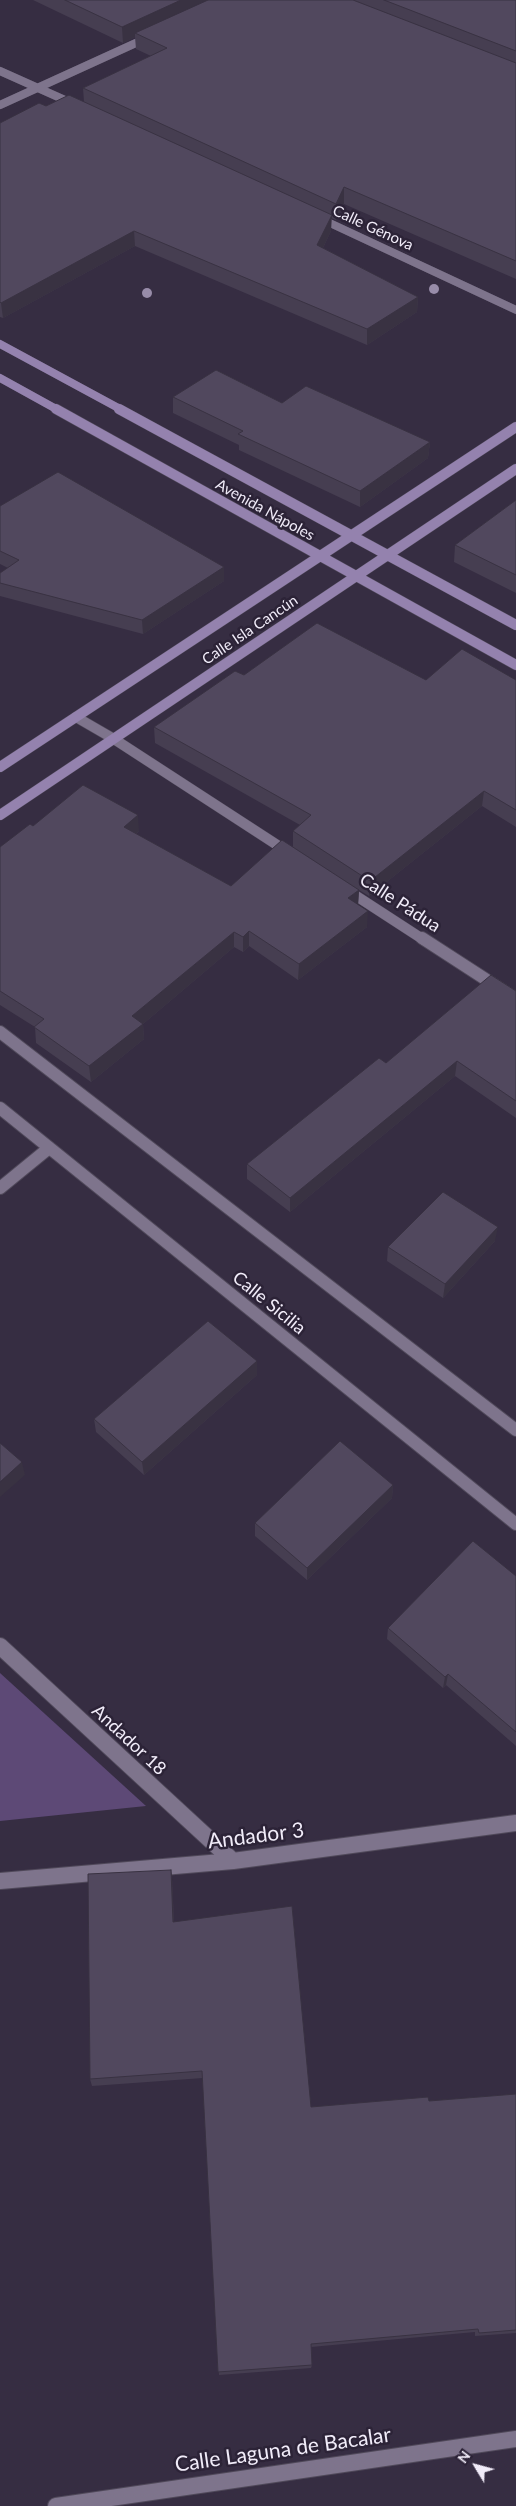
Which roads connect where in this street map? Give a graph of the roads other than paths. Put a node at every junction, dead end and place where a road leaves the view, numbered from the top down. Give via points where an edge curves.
1 (156, 34) edge
2 (0, 71) edge
3 (39, 88) junction
4 (0, 105) edge
5 (84, 109) edge
6 (309, 214) edge
7 (516, 310) edge
8 (0, 344) edge
9 (2, 382) edge
10 (516, 427) edge
11 (516, 470) edge
12 (352, 536) junction
13 (388, 555) junction
14 (320, 556) junction
15 (356, 576) junction
16 (516, 625) edge
17 (516, 665) edge
18 (76, 717) junction
19 (114, 739) junction
20 (0, 767) edge
21 (0, 815) edge
22 (298, 858) edge
23 (332, 880) edge
24 (516, 999) edge
25 (0, 1032) edge
26 (0, 1108) edge
27 (49, 1148) junction
28 (0, 1188) edge
29 (516, 1430) edge
30 (516, 1524) edge
31 (0, 1646) edge
32 (516, 1823) edge
33 (233, 1861) junction
34 (0, 1881) edge
35 (516, 2439) edge
36 (56, 2506) edge

1 - 3 street
2 - 3 street
3 - 4 street
3 - 5 street
6 - 7 street, Calle Génova
8 - 12 street, Avenida Nápoles
9 - 14 street, Avenida Nápoles
10 - 12 street, Calle Isla Cancún
11 - 13 street, Calle Isla Cancún
12 - 13 street, Avenida Nápoles
12 - 14 street, Calle Isla Cancún
13 - 15 street, Calle Isla Cancún
13 - 16 street, Avenida Nápoles
14 - 15 street, Avenida Nápoles
14 - 18 street, Calle Isla Cancún
15 - 17 street, Avenida Nápoles
15 - 19 street, Calle Isla Cancún
18 - 19 street
18 - 20 street, Calle Isla Cancún
19 - 21 street, Calle Isla Cancún
19 - 22 street
23 - 24 street, Calle Pádua
25 - 29 street
26 - 27 street, Calle Sicilia
27 - 28 street
27 - 30 street, Calle Sicilia
31 - 33 street, Andador 18
32 - 33 street, Andador 3
33 - 34 street, Andador 3
35 - 36 street, Calle Laguna de Bacalar

